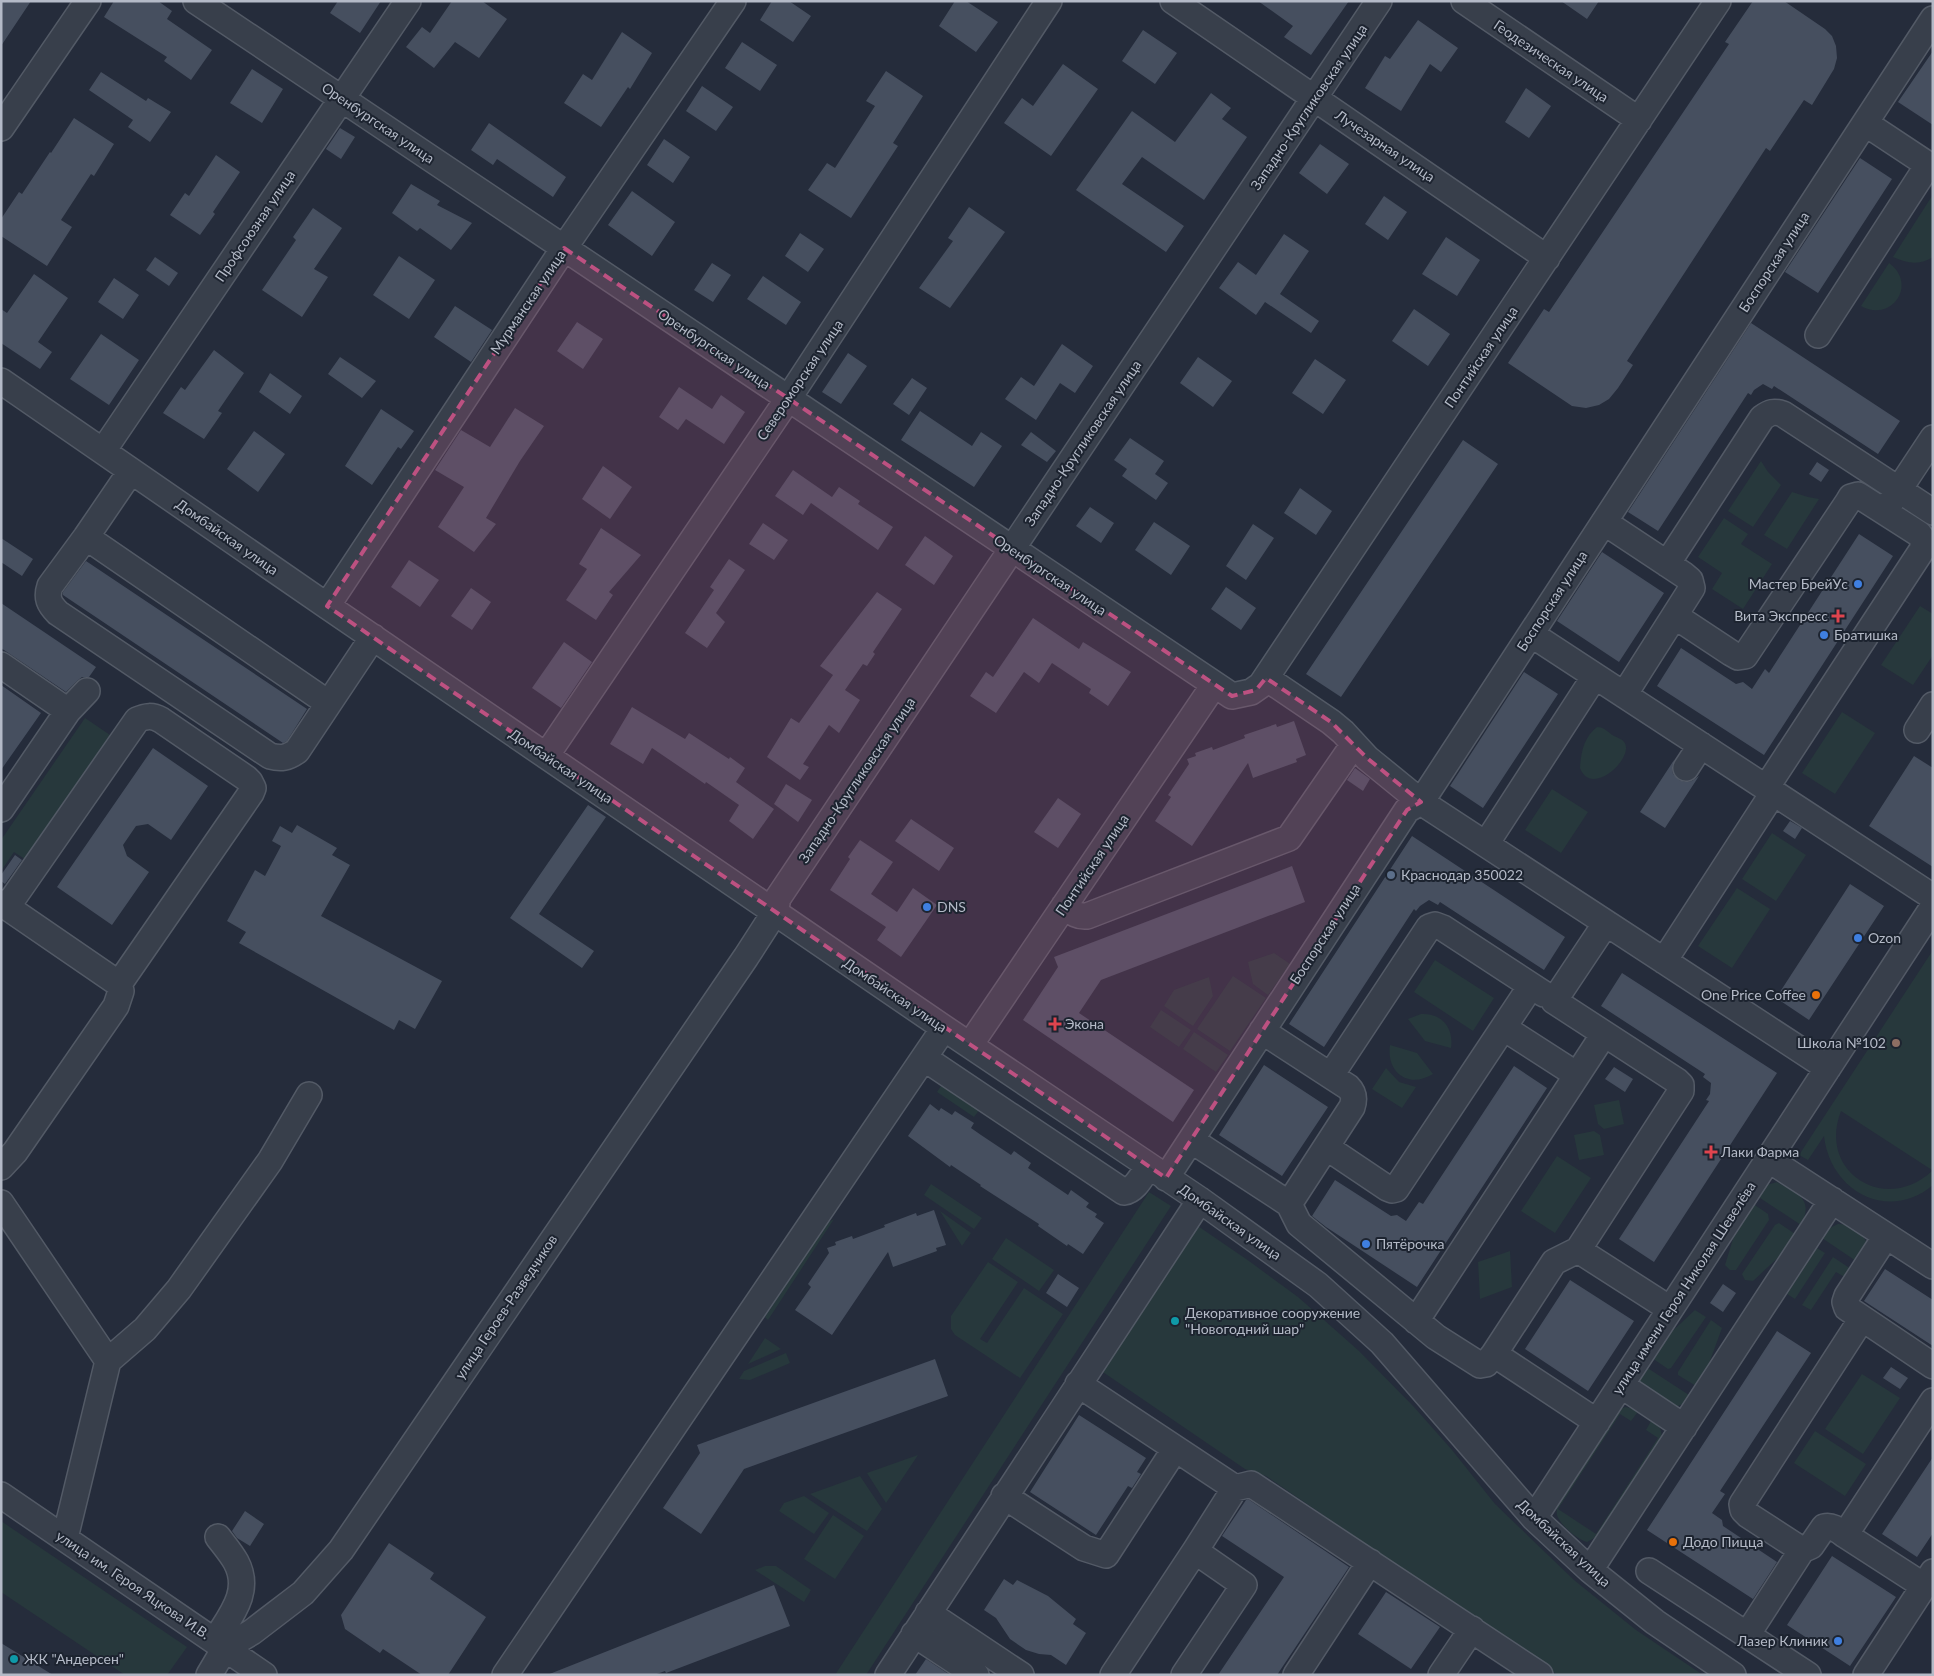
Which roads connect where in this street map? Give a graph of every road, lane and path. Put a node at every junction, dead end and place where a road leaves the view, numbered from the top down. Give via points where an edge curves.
1 (88, 1) edge
2 (196, 1) edge
3 (408, 1) edge
4 (733, 1) edge
5 (1049, 1) edge
6 (1173, 1) edge
7 (1379, 1) edge
8 (1464, 1) edge
9 (1718, 1) edge
10 (1933, 19) edge
11 (341, 98) junction
12 (1315, 98) junction
13 (1639, 120) junction
14 (1865, 123) junction
15 (1, 128) edge
16 (1930, 167) edge
17 (564, 248) junction
18 (1547, 258) junction
19 (1818, 335) dead end
20 (1, 381) edge
21 (788, 399) junction
22 (1933, 438) edge
23 (103, 451) junction
24 (131, 471) junction
25 (1899, 490) junction
26 (1885, 512) junction
27 (1933, 512) edge
28 (1604, 522) junction
29 (86, 537) junction
30 (1012, 549) junction
31 (1667, 564) junction
32 (327, 606) junction
33 (1675, 616) junction
34 (1531, 634) junction
35 (373, 638) junction
36 (1, 665) edge
37 (1595, 676) junction
38 (1266, 678) junction
39 (1223, 690) junction
40 (87, 691) dead end
41 (1624, 695) junction
42 (328, 703) junction
43 (1933, 706) edge
44 (68, 710) junction
45 (1917, 730) dead end
46 (1354, 744) junction
47 (1701, 746) junction
48 (546, 756) junction
49 (1686, 768) dead end
50 (1770, 790) junction
51 (1421, 802) junction
52 (1, 809) edge
53 (1486, 844) junction
54 (1933, 897) edge
55 (4, 905) edge
56 (1064, 906) junction
57 (1933, 907) edge
58 (775, 912) junction
59 (1606, 923) junction
60 (1664, 961) junction
61 (119, 984) junction
62 (1531, 986) junction
63 (1554, 1001) junction
64 (944, 1028) junction
65 (1504, 1028) junction
66 (1262, 1031) junction
67 (1604, 1034) junction
68 (970, 1045) junction
69 (924, 1058) junction
70 (1828, 1068) junction
71 (1331, 1075) junction
72 (1577, 1075) junction
73 (309, 1095) dead end
74 (1191, 1140) junction
75 (1326, 1147) junction
76 (1768, 1159) junction
77 (1, 1167) edge
78 (1157, 1172) junction
79 (1200, 1200) junction
80 (1832, 1200) junction
81 (1, 1203) edge
82 (1289, 1204) junction
83 (1886, 1236) junction
84 (1578, 1250) junction
85 (1933, 1266) edge
86 (1670, 1309) junction
87 (1861, 1320) junction
88 (1416, 1321) junction
89 (1494, 1354) junction
90 (108, 1362) junction
91 (1933, 1366) edge
92 (1078, 1384) junction
93 (1620, 1385) junction
94 (1933, 1400) edge
95 (1597, 1422) junction
96 (1684, 1427) junction
97 (1175, 1449) junction
98 (1235, 1488) junction
99 (1, 1495) edge
100 (1004, 1496) junction
101 (1534, 1518) junction
102 (1845, 1535) junction
103 (218, 1537) dead end
104 (64, 1538) junction
105 (1802, 1550) junction
106 (1195, 1551) junction
107 (1370, 1562) junction
108 (1590, 1570) junction
109 (1649, 1571) dead end
110 (1928, 1579) edge
111 (928, 1613) junction
112 (1472, 1629) junction
113 (914, 1634) junction
114 (1747, 1635) junction
115 (220, 1644) junction
116 (209, 1675) edge
117 (264, 1675) edge
118 (506, 1675) edge
119 (888, 1675) edge
120 (976, 1675) edge
121 (1021, 1675) edge
122 (1113, 1675) edge
123 (1184, 1675) edge
124 (1296, 1675) edge
125 (1441, 1675) edge
126 (1540, 1675) edge
127 (1732, 1675) edge
128 (1808, 1675) edge
129 (1866, 1675) edge

1 - 15 street
2 - 11 street, Оренбургская улица
3 - 11 street, Профсоюзная улица
4 - 17 street, Мурманская улица
5 - 21 street, Североморская улица
6 - 12 street, Лучезарная улица
7 - 12 street, Западно-Кругликовская улица
8 - 13 street, Геодезическая улица
9 - 13 street, Понтийская улица
10 - 14 street, Боспорская улица
11 - 17 street, Оренбургская улица
11 - 23 street, Профсоюзная улица
12 - 18 street, Лучезарная улица
12 - 30 street, Западно-Кругликовская улица
13 - 18 street, Понтийская улица
14 - 16 street
14 - 28 street, Боспорская улица
16 - 19 street
17 - 21 street, Оренбургская улица
17 - 32 street, Мурманская улица
18 - 38 street, Понтийская улица
20 - 23 street, Домбайская улица
21 - 30 street, Оренбургская улица
21 - 48 street, Североморская улица
22 - 25 street
23 - 24 street, Домбайская улица
24 - 29 street
24 - 32 street, Домбайская улица
25 - 26 street
25 - 27 street
25 - 31 street via 1783,414 1768,413
26 - 33 street via 1858,495 1851,497 1745,656 1738,657
26 - 50 street via 1919,534 1923,539 1922,550
28 - 31 street
28 - 34 street, Боспорская улица
29 - 42 street
29 - 42 street via 50,586 47,595 58,613 270,756 280,759 297,751
30 - 39 street, Оренбургская улица
30 - 58 street, Западно-Кругликовская улица via 778,898
31 - 33 street via 1690,580 1692,588
32 - 35 street, Домбайская улица
33 - 41 street
34 - 37 street
34 - 51 street, Боспорская улица
35 - 42 street
35 - 48 street, Домбайская улица
36 - 44 street
37 - 41 street
37 - 53 street
38 - 39 street, Понтийская улица via 1256,690 1242,695
38 - 46 street via 1331,722
39 - 56 street, Понтийская улица
40 - 44 street
41 - 47 street
43 - 45 street
44 - 52 street
46 - 51 street
46 - 56 street via 1290,838 1087,916 1075,914
47 - 49 street
47 - 50 street
48 - 58 street, Домбайская улица
50 - 54 street
50 - 60 street
51 - 53 street
51 - 66 street, Боспорская улица via 1407,810
53 - 59 street
55 - 61 street
55 - 61 street via 133,724 141,718 154,716 246,778 252,788
56 - 68 street, Понтийская улица
57 - 70 street, улица имени Героя Николая Шевелёва
58 - 64 street, Домбайская улица
58 - 115 street, улица Героев-Разведчиков via 341,1550 303,1593 256,1629
59 - 60 street
59 - 63 street
60 - 70 street
61 - 77 street via 121,991 116,1006 15,1152
62 - 63 street
62 - 65 street
62 - 71 street via 1443,928 1429,927
63 - 67 street
64 - 68 street, Домбайская улица
64 - 69 street
65 - 72 street
65 - 75 street via 1396,1189 1387,1188
66 - 71 street
66 - 74 street, Боспорская улица
67 - 72 street
67 - 84 street via 1676,1081 1681,1091
68 - 78 street, Домбайская улица
69 - 78 street, Боспорская улица via 1124,1192
69 - 118 street
70 - 76 street, улица имени Героя Николая Шевелёва
71 - 75 street via 1353,1092 1354,1101
72 - 88 street
73 - 90 street via 270,1161 179,1289 145,1329
74 - 78 street, Боспорская улица
74 - 82 street
75 - 82 street
76 - 80 street
76 - 86 street, улица имени Героя Николая Шевелёва
78 - 79 street, Домбайская улица
79 - 92 street
79 - 101 street, Домбайская улица via 1318,1285 1382,1343
80 - 83 street
80 - 96 street
81 - 90 street
82 - 88 street via 1298,1224
83 - 85 street
83 - 87 street via 1845,1302
84 - 86 street
84 - 89 street via 1554,1262
86 - 93 street, улица имени Героя Николая Шевелёва
87 - 91 street
87 - 105 street via 1742,1504 1748,1515
88 - 89 street via 1480,1365 1486,1364
89 - 95 street
90 - 104 street
92 - 97 street
92 - 100 street
93 - 95 street, улица имени Героя Николая Шевелёва
93 - 96 street
94 - 102 street
95 - 101 street, улица имени Героя Николая Шевелёва
96 - 108 street
97 - 98 street
97 - 100 street via 1106,1554 1084,1548
98 - 106 street
98 - 107 street via 1251,1484
99 - 104 street, улица им. Героя Яцкова И.В.
100 - 111 street
101 - 108 street, Домбайская улица
102 - 105 street via 1834,1528 1824,1527 1810,1546
102 - 110 street
103 - 115 street via 237,1563 243,1584
104 - 115 street, улица им. Героя Яцкова И.В.
105 - 114 street
106 - 122 street
106 - 123 street via 1244,1585
107 - 112 street
107 - 124 street
108 - 127 street, Домбайская улица via 1655,1622
109 - 114 street
110 - 129 street
111 - 113 street
111 - 121 street
112 - 125 street
112 - 126 street
113 - 119 street
113 - 120 street
114 - 128 street
115 - 116 street, улица Героев-Разведчиков
115 - 117 street, улица им. Героя Яцкова И.В.

